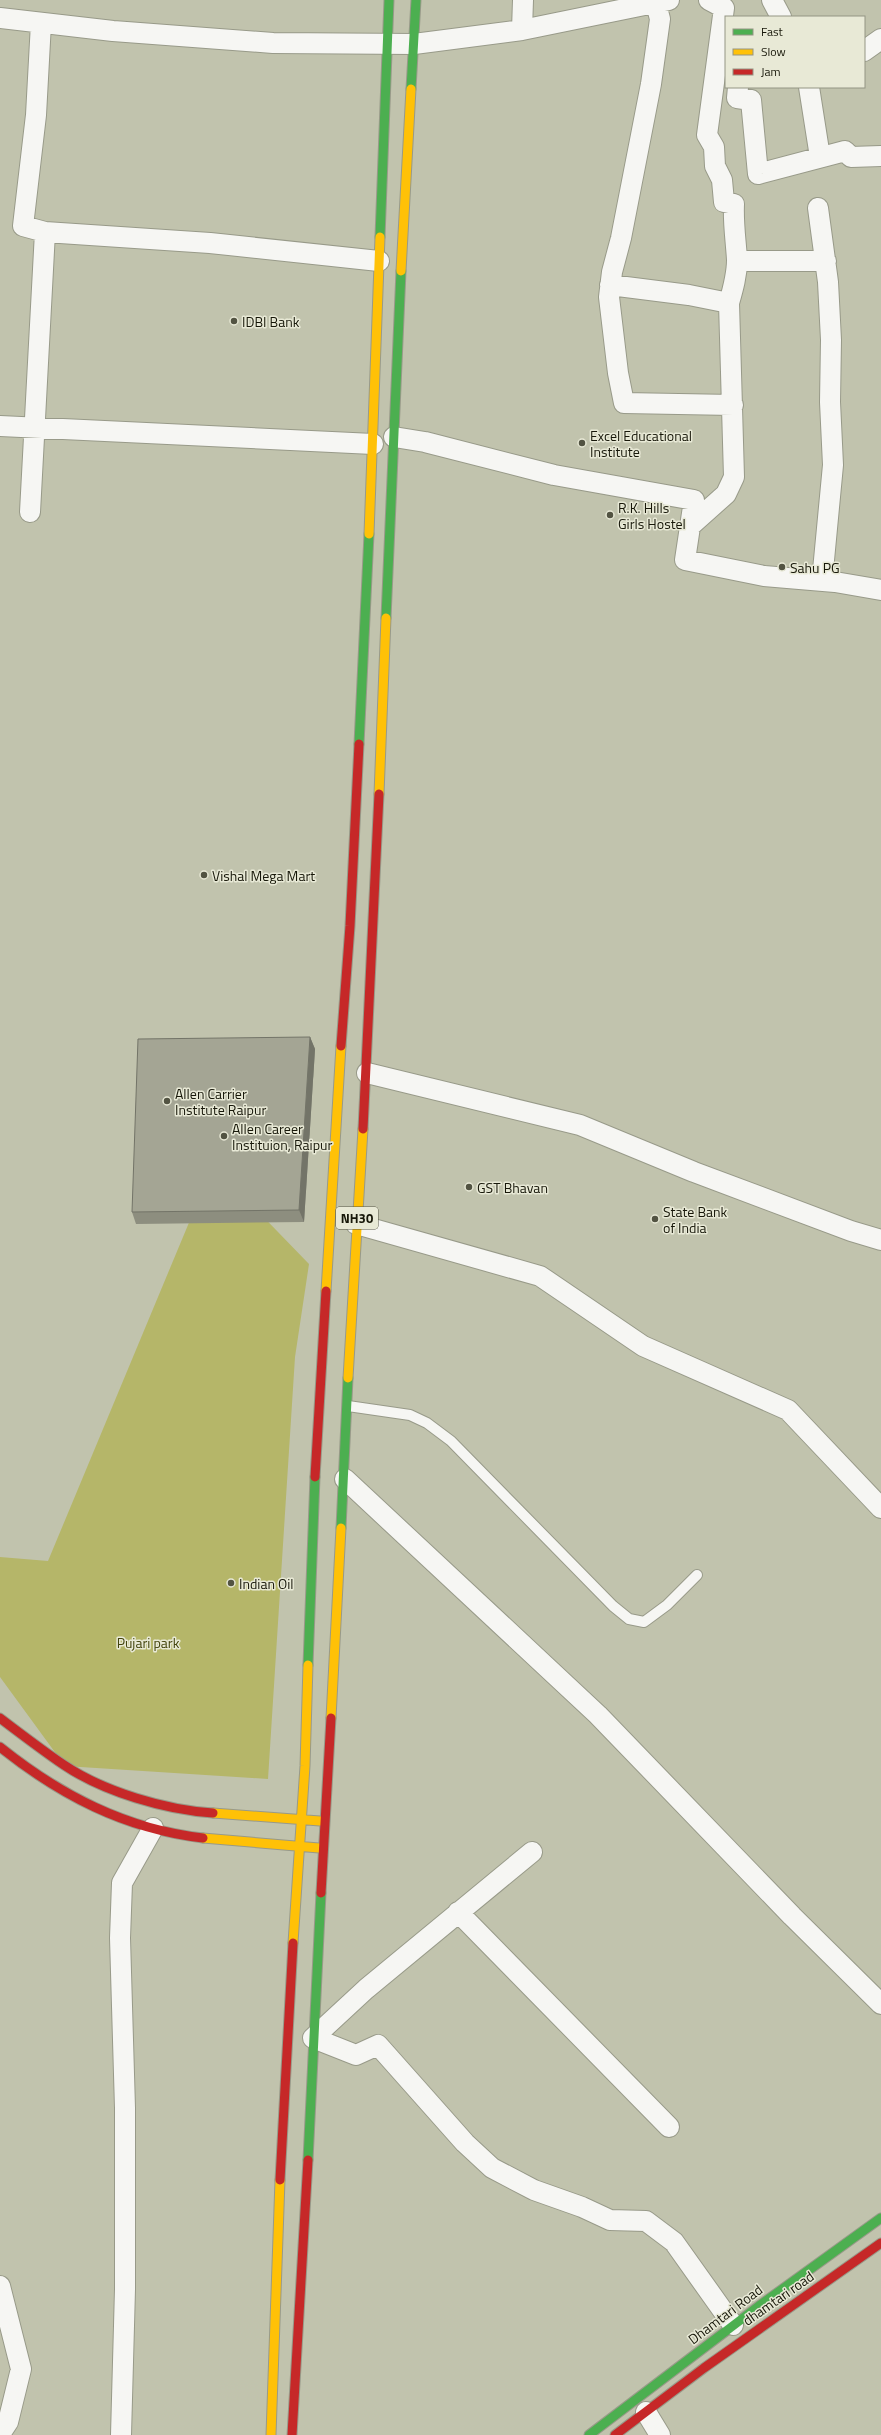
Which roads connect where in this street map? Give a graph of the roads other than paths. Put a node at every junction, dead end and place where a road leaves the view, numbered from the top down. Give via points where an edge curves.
1 (388, 0) edge
2 (416, 0) edge
3 (523, 0) edge
4 (772, 0) edge
5 (660, 1) edge
6 (724, 3) edge
7 (780, 16) edge
8 (0, 18) edge
9 (41, 23) junction
10 (522, 30) junction
11 (881, 39) edge
12 (386, 44) junction
13 (414, 44) junction
14 (865, 50) edge
15 (720, 78) edge
16 (738, 88) edge
17 (809, 88) edge
18 (881, 156) edge
19 (820, 158) junction
20 (818, 208) dead end
21 (45, 232) junction
22 (379, 261) junction
23 (737, 261) junction
24 (826, 261) junction
25 (610, 285) junction
26 (729, 303) junction
27 (733, 405) junction
28 (0, 426) edge
29 (33, 428) junction
30 (394, 437) junction
31 (373, 444) junction
32 (30, 512) dead end
33 (689, 527) junction
34 (822, 581) junction
35 (881, 590) edge
36 (367, 1073) junction
37 (356, 1224) junction
38 (881, 1240) edge
39 (348, 1406) junction
40 (345, 1479) junction
41 (881, 1508) edge
42 (697, 1575) dead end
43 (0, 1718) edge
44 (2, 1752) edge
45 (302, 1819) junction
46 (324, 1821) junction
47 (153, 1828) junction
48 (300, 1846) junction
49 (322, 1848) junction
50 (532, 1852) dead end
51 (458, 1912) junction
52 (881, 2004) edge
53 (313, 2038) junction
54 (669, 2127) dead end
55 (881, 2218) edge
56 (881, 2243) edge
57 (0, 2286) edge
58 (734, 2325) junction
59 (646, 2412) junction
60 (0, 2434) edge
61 (121, 2435) edge
62 (271, 2435) edge
63 (292, 2435) edge
64 (589, 2435) edge
65 (615, 2435) edge
66 (660, 2435) edge

1 - 12 main road, NH30
2 - 13 main road, NH30
3 - 10 street
4 - 7 street
5 - 10 street
5 - 25 street via 651,84
6 - 15 street
8 - 9 street
9 - 12 street via 273,43
9 - 21 street via 36,115 23,226
10 - 13 street
11 - 14 street
12 - 13 street
12 - 22 main road, NH30
13 - 30 main road, NH30
15 - 23 street via 707,135 714,147 715,166 722,180 724,202 734,204 733,233
16 - 19 street via 737,98 751,100 758,174
17 - 19 street
18 - 19 street via 851,157 845,151
20 - 24 street
21 - 22 street via 210,243
21 - 29 street
22 - 31 main road, NH30
23 - 24 street
23 - 26 street
24 - 34 street via 831,340 833,466
25 - 26 street
25 - 27 street via 608,297 614,351 624,402
26 - 27 street
27 - 33 street via 734,477 726,494
28 - 29 street
29 - 31 street
29 - 32 street
30 - 33 street via 425,442 554,475 694,500
30 - 36 main road, NH30
31 - 45 main road, NH30 via 350,926 335,1123 313,1512
33 - 34 street via 685,560 764,576
34 - 35 street
36 - 37 main road, NH30
36 - 38 street via 580,1125 694,1172
37 - 39 main road, NH30
37 - 41 street via 540,1276 643,1346 788,1410
39 - 40 main road, NH30
39 - 42 lane via 410,1415 428,1423 451,1441 613,1606 629,1619 644,1622 654,1616
40 - 46 main road, NH30
40 - 52 street via 598,1715 786,1910
43 - 45 main road via 65,1766 112,1789 185,1811
44 - 47 main road via 73,1798 95,1809
45 - 46 main road
45 - 48 main road, NH30
46 - 49 main road, NH30
47 - 48 main road via 180,1835
47 - 61 street via 122,1883 120,1938 125,2108 125,2289
48 - 49 main road
48 - 62 main road, NH30 via 283,2098
49 - 53 main road, NH30
50 - 51 street
51 - 53 street via 366,1989
51 - 54 street
53 - 58 street via 356,2055 378,2044 465,2143 492,2168 534,2190 610,2220 646,2221 674,2242
53 - 63 main road, NH30
55 - 58 main road, Dhamtari Road
56 - 59 main road, dhamtari road
57 - 60 street via 21,2369 8,2422
58 - 64 main road, Dhamtari Road
59 - 65 main road, dhamtari road
59 - 66 street

